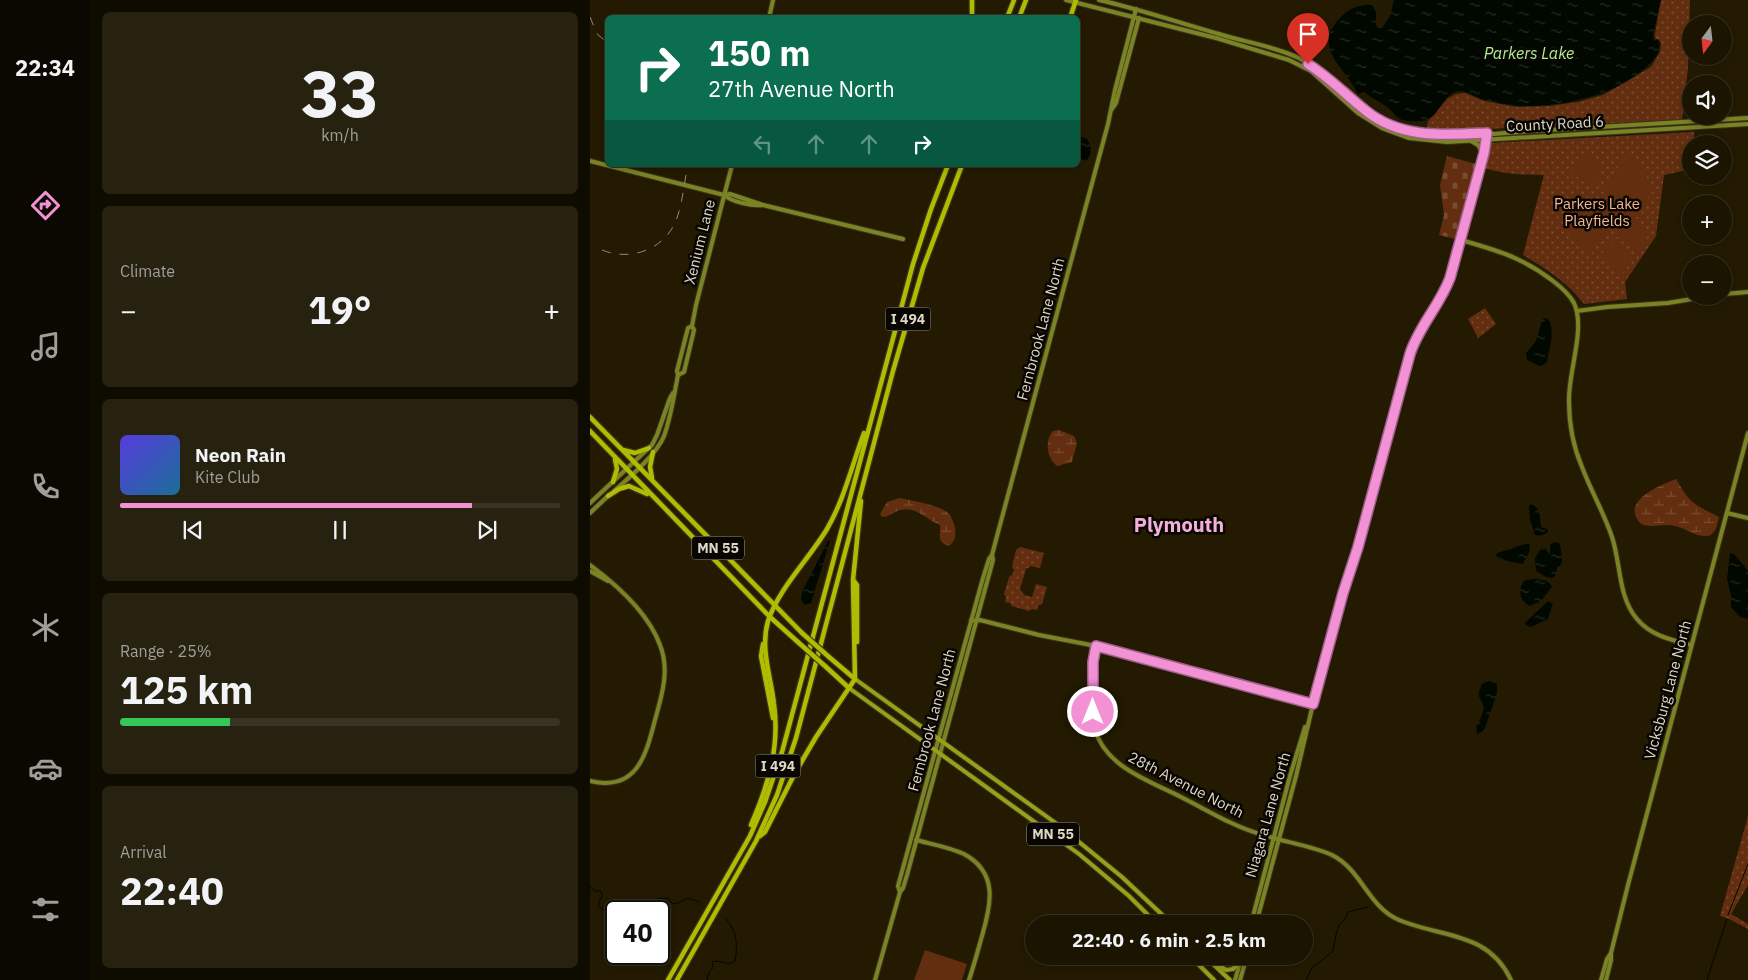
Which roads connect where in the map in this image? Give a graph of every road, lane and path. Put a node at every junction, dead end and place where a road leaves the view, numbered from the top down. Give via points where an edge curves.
1 (773, 0) edge
2 (972, 0) edge
3 (1014, 0) edge
4 (1026, 0) edge
5 (1066, 0) edge
6 (1099, 0) edge
7 (1076, 1) edge
8 (1136, 9) junction
9 (1141, 11) junction
10 (770, 15) edge
11 (972, 15) edge
12 (1008, 15) edge
13 (1020, 15) edge
14 (1071, 15) edge
15 (1134, 17) junction
16 (1139, 18) junction
17 (1112, 109) junction
18 (1748, 118) edge
19 (1748, 124) edge
20 (1487, 133) junction
21 (1470, 140) junction
22 (1486, 140) junction
23 (1484, 153) junction
24 (590, 162) edge
25 (605, 166) edge
26 (610, 167) edge
27 (731, 167) edge
28 (947, 167) edge
29 (961, 167) edge
30 (724, 195) junction
31 (903, 239) dead end
32 (1460, 240) junction
33 (1748, 292) edge
34 (1732, 293) edge
35 (1682, 301) edge
36 (1577, 311) junction
37 (873, 411) junction
38 (590, 417) edge
39 (590, 431) edge
40 (1748, 433) edge
41 (622, 449) junction
42 (651, 450) junction
43 (613, 456) junction
44 (635, 462) junction
45 (640, 466) junction
46 (626, 470) junction
47 (631, 475) junction
48 (865, 478) junction
49 (613, 482) junction
50 (654, 482) junction
51 (608, 496) junction
52 (652, 497) junction
53 (590, 503) edge
54 (590, 513) edge
55 (1727, 513) junction
56 (1748, 518) edge
57 (992, 555) junction
58 (590, 565) edge
59 (590, 571) edge
60 (608, 581) junction
61 (774, 604) junction
62 (770, 617) junction
63 (977, 620) junction
64 (971, 621) junction
65 (1692, 645) junction
66 (1096, 646) junction
67 (855, 679) junction
68 (849, 688) junction
69 (1313, 704) junction
70 (1310, 713) junction
71 (939, 739) junction
72 (944, 744) junction
73 (936, 750) junction
74 (941, 754) junction
75 (590, 781) edge
76 (1273, 838) junction
77 (911, 839) junction
78 (756, 840) junction
79 (918, 840) junction
80 (1278, 840) junction
81 (734, 866) junction
82 (900, 892) junction
83 (1148, 915) edge
84 (1162, 915) edge
85 (1253, 915) edge
86 (1258, 915) edge
87 (1611, 953) junction
88 (1199, 965) edge
89 (1214, 965) edge
90 (1218, 965) edge
91 (1237, 965) edge
92 (1239, 965) edge
93 (1244, 965) edge
94 (668, 980) edge
95 (677, 980) edge
96 (875, 980) edge
97 (969, 980) edge
98 (1214, 980) edge
99 (1230, 980) edge
100 (1235, 980) edge
101 (1240, 980) edge
102 (1511, 980) edge
103 (1601, 980) edge
104 (1606, 980) edge

1 - 10 street
2 - 11 highway
3 - 12 highway
4 - 13 highway
5 - 7 street, County Road 6
6 - 8 street, County Road 6
7 - 14 highway
7 - 15 street, County Road 6
8 - 9 street, County Road 6
8 - 15 street, Fernbrook Lane North
9 - 16 street, Fernbrook Lane North
9 - 20 street, County Road 6 via 1291,54 1327,76 1377,119 1397,128 1438,136
15 - 16 street, County Road 6
15 - 17 street, Fernbrook Lane North
16 - 17 street, Fernbrook Lane North
16 - 21 street, County Road 6 via 1270,53 1299,64 1372,123 1392,132 1419,140
17 - 57 street, Fernbrook Lane North
18 - 20 street, County Road 6
19 - 22 street, County Road 6
20 - 22 street
21 - 22 street, County Road 6
21 - 23 street
22 - 23 street
23 - 32 street
24 - 25 street
26 - 30 street
27 - 30 street, Xenium Lane
28 - 37 highway, I 494 via 921,237
29 - 48 highway, I 494 via 923,268
30 - 31 street
30 - 42 street, Xenium Lane via 692,326 688,328 677,371 664,437
32 - 36 street via 1503,252 1534,267 1567,293
32 - 69 street, Niagara Lane North via 1447,286 1419,331 1410,354
33 - 34 street
35 - 36 street
36 - 65 street via 1578,331 1569,384 1570,425 1581,467 1612,538 1624,596 1632,612 1648,629
37 - 61 highway via 828,528
37 - 81 highway, I 494 via 782,752 765,802
38 - 41 highway, MN 55
39 - 43 highway, MN 55
40 - 55 street, Vicksburg Lane North
41 - 42 highway via 636,453
41 - 44 highway, MN 55
42 - 44 street, Xenium Lane
42 - 45 street, Xenium Lane
42 - 50 highway via 650,467
43 - 46 highway, MN 55
43 - 49 highway via 617,469
44 - 45 highway, MN 55
44 - 46 street, Xenium Lane
45 - 47 street, Xenium Lane
45 - 50 highway, MN 55
46 - 47 highway, MN 55
46 - 49 street, Xenium Lane
47 - 51 street, Xenium Lane
47 - 52 highway, MN 55
48 - 67 highway via 853,580
48 - 78 highway, I 494 via 787,768
49 - 53 street, Xenium Lane
50 - 61 highway, MN 55
51 - 52 highway via 629,486
51 - 54 street, Xenium Lane
52 - 62 highway, MN 55
55 - 56 street
55 - 65 street, Vicksburg Lane North
57 - 63 street, Fernbrook Lane North
57 - 64 street, Fernbrook Lane North
58 - 60 street
59 - 60 street
60 - 75 street via 633,603 652,628 664,655 664,684 648,748 638,767 616,781
61 - 62 highway
61 - 67 highway, MN 55, bridge
62 - 68 highway, MN 55, bridge
62 - 81 highway via 765,654 774,704 772,764 764,794
63 - 64 street
63 - 66 street
63 - 72 street, Fernbrook Lane North
64 - 71 street, Fernbrook Lane North
65 - 87 street, Vicksburg Lane North
66 - 69 street
66 - 76 street, 28th Avenue North via 1093,712 1099,738 1108,753 1121,765 1152,782 1228,821
67 - 68 highway
67 - 71 main road, MN 55
68 - 73 main road, MN 55
68 - 78 highway via 795,773 765,832
69 - 70 street, Niagara Lane North
70 - 76 street, Niagara Lane North
70 - 80 street, Niagara Lane North
71 - 72 main road, MN 55
71 - 73 street, Fernbrook Lane North
72 - 74 street, Fernbrook Lane North
72 - 84 main road, MN 55 via 1081,842
73 - 74 main road, MN 55
73 - 77 street, Fernbrook Lane North
74 - 79 street, Fernbrook Lane North
74 - 83 main road, MN 55 via 1079,854
76 - 80 street, 28th Avenue North
76 - 85 street, Niagara Lane North
77 - 79 street
77 - 82 street, Fernbrook Lane North via 898,886
78 - 95 highway, I 494
79 - 82 street, Fernbrook Lane North
79 - 97 street via 970,858 988,884 990,904
80 - 86 street, Niagara Lane North
80 - 102 street, 28th Avenue North via 1333,856 1356,874 1373,901 1386,912 1400,920 1482,946 1496,957
81 - 94 highway, I 494
82 - 96 street, Fernbrook Lane North
87 - 103 street, Vicksburg Lane North
87 - 104 street, Vicksburg Lane North
88 - 98 main road
89 - 99 main road
90 - 91 main road via 1226,970
92 - 100 street
93 - 101 street

